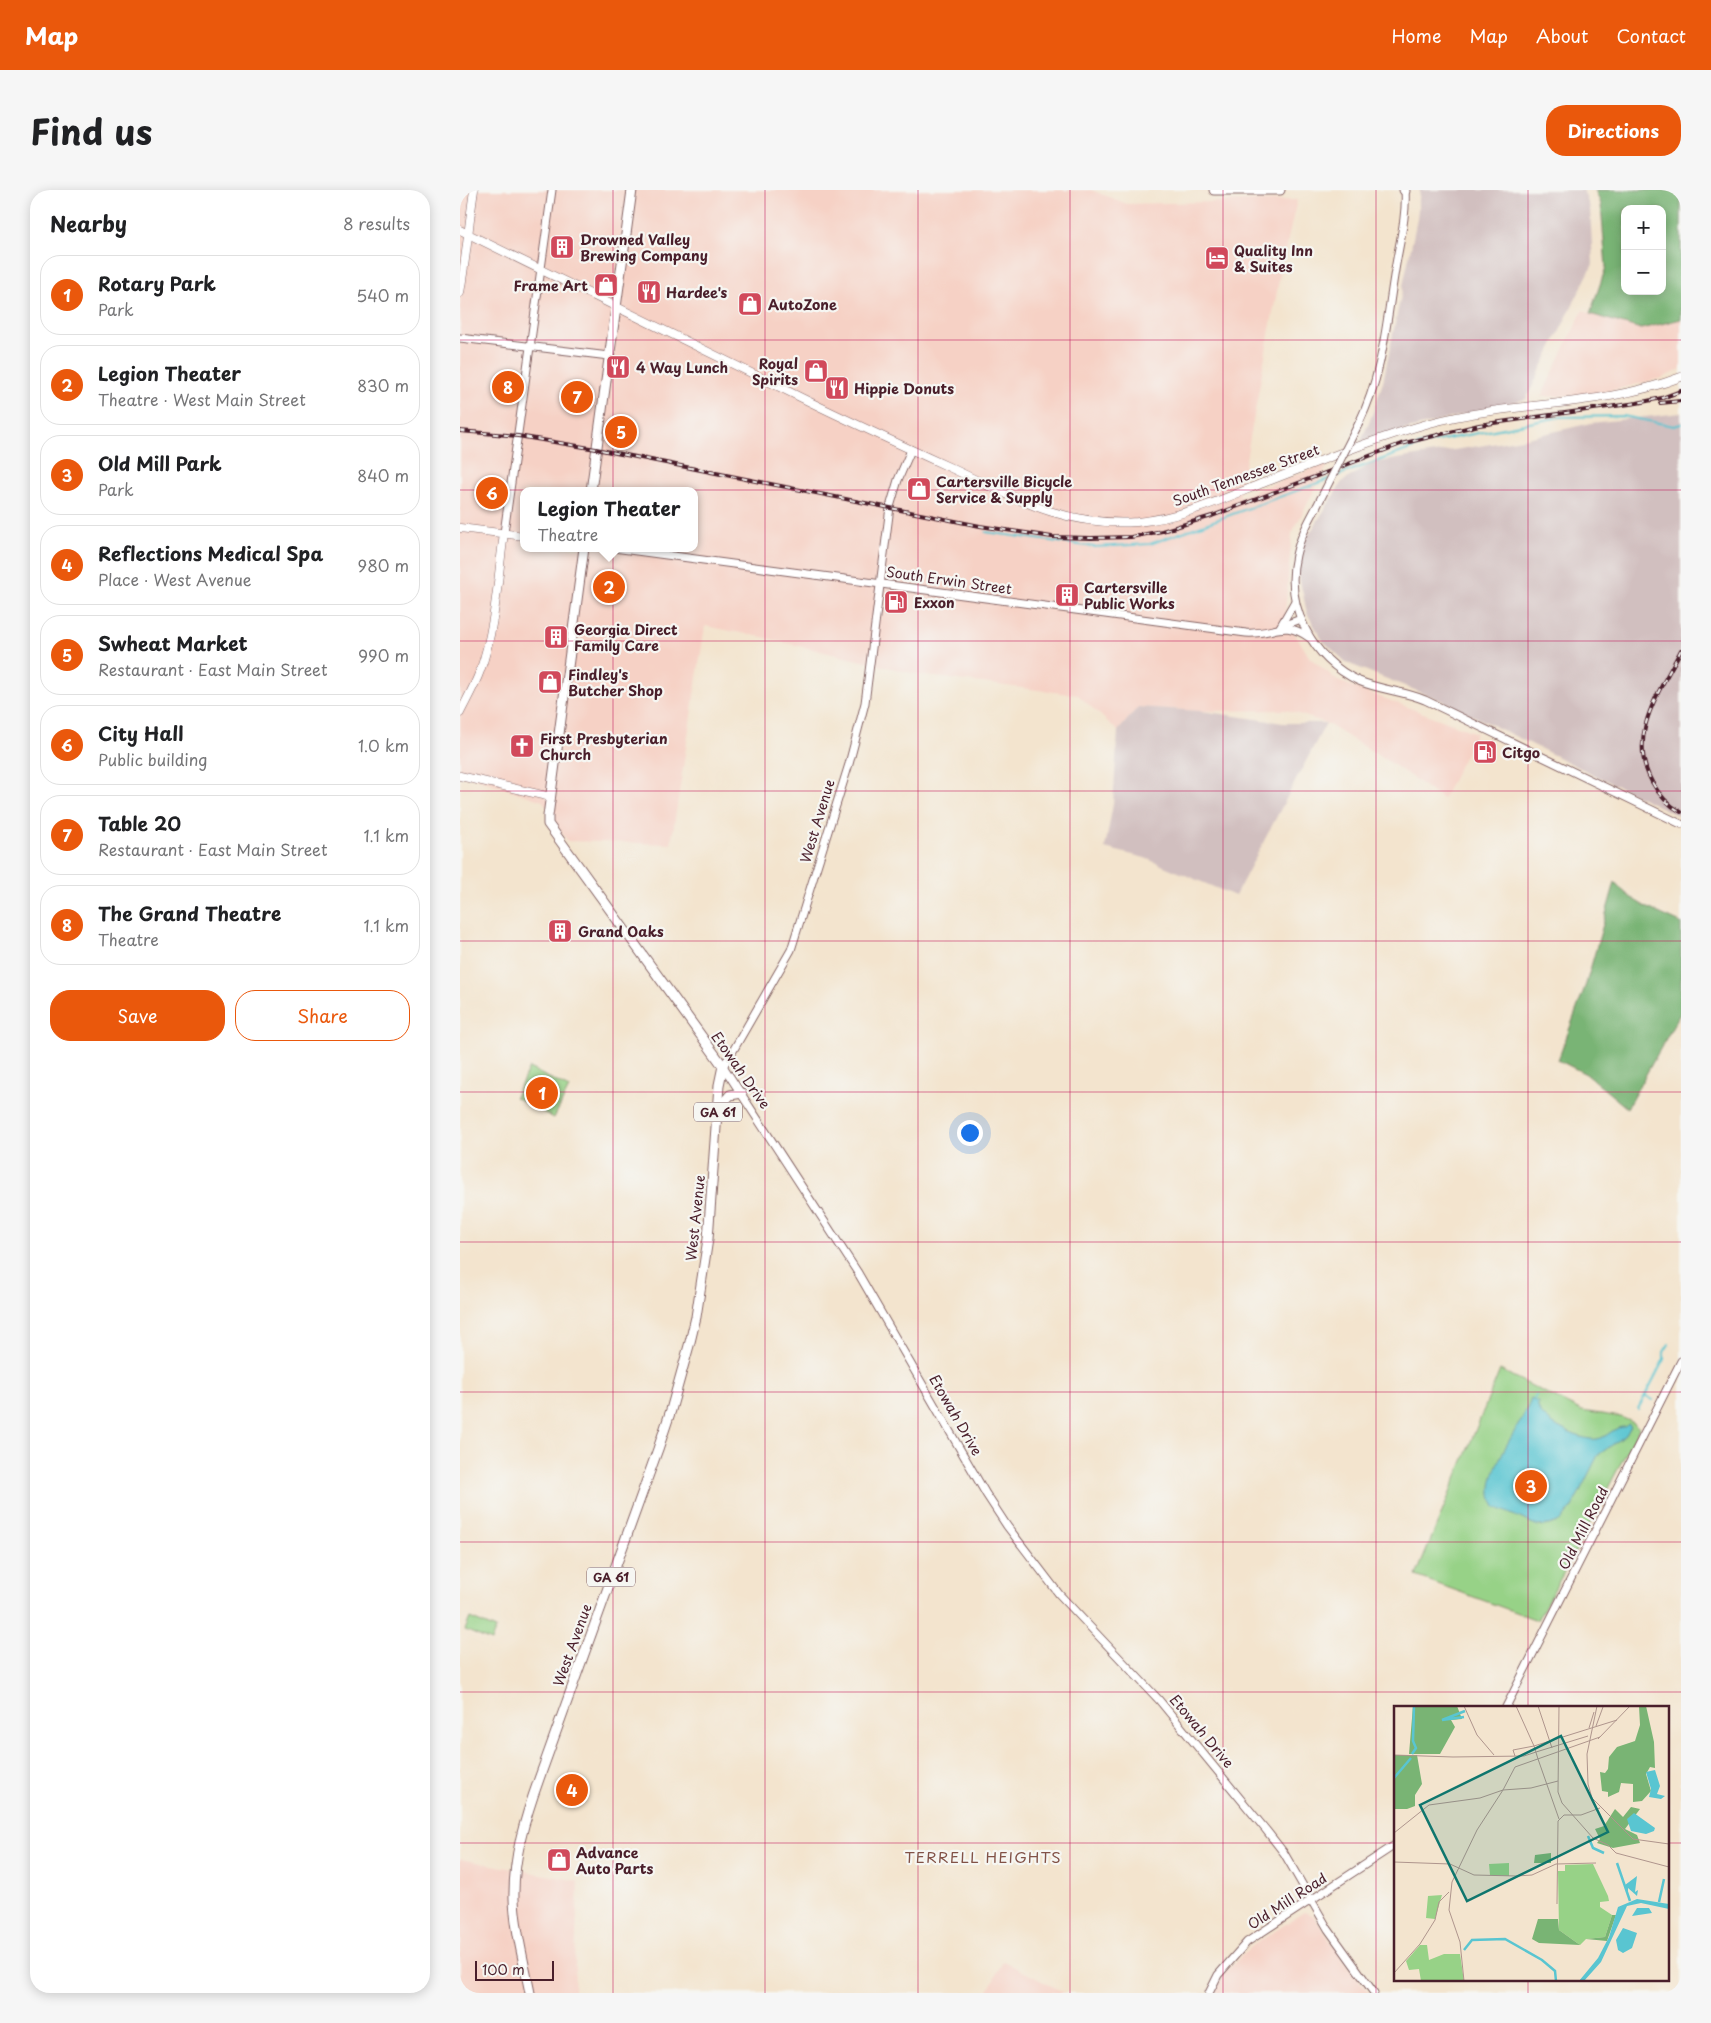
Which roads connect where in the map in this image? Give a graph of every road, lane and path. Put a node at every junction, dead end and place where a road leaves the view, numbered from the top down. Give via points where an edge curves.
1 (474, 190) edge
2 (552, 190) edge
3 (632, 190) edge
4 (1214, 190) edge
5 (1280, 190) edge
6 (1404, 190) edge
7 (460, 230) edge
8 (468, 234) junction
9 (541, 271) junction
10 (460, 293) edge
11 (616, 308) junction
12 (460, 338) edge
13 (530, 346) junction
14 (609, 356) junction
15 (1681, 376) edge
16 (910, 450) junction
17 (591, 487) edge
18 (460, 528) edge
19 (504, 533) junction
20 (520, 535) edge
21 (583, 552) edge
22 (644, 552) edge
23 (880, 584) junction
24 (1296, 600) junction
25 (1301, 619) junction
26 (1280, 627) junction
27 (1310, 638) junction
28 (460, 713) edge
29 (460, 776) edge
30 (551, 797) junction
31 (1681, 824) edge
32 (723, 1066) junction
33 (742, 1093) junction
34 (718, 1109) junction
35 (1681, 1361) edge
36 (1507, 1706) edge
37 (1394, 1846) edge
38 (1311, 1900) junction
39 (530, 1993) edge
40 (1209, 1993) edge
41 (1374, 1993) edge

1 - 8 main road
2 - 9 street
3 - 11 main road
4 - 5 main road
6 - 24 street, bridge via 1403,222 1373,392 1304,532 1296,554
7 - 8 main road, South Tennessee Street
8 - 9 main road, South Tennessee Street
8 - 10 main road
9 - 11 main road, South Tennessee Street
9 - 13 street
11 - 14 main road
11 - 16 main road, South Tennessee Street
12 - 13 street
13 - 14 street
13 - 19 street
14 - 17 main road
15 - 16 main road, South Tennessee Street via 1635,391 1592,399 1439,421 1376,440 1196,508 1169,517 1141,521 1094,522 1048,512
16 - 23 street, West Avenue via 890,507
18 - 19 main road
19 - 20 main road
19 - 28 main road via 484,659
21 - 30 main road
22 - 23 street, South Erwin Street
23 - 26 street, South Erwin Street via 1246,633
23 - 32 street, West Avenue via 861,722 795,940
24 - 25 street
24 - 26 street
25 - 26 street, South Erwin Street
25 - 27 street
26 - 27 street via 1294,629
27 - 31 street via 1328,661 1360,681 1425,700
29 - 30 main road
30 - 32 main road, Etowah Drive via 548,824
32 - 33 street, Etowah Drive
32 - 34 main road, West Avenue / GA 61
33 - 34 main road via 730,1095
33 - 38 street, Etowah Drive via 858,1273 1007,1526 1059,1594 1165,1707 1254,1815 1284,1853
34 - 39 main road, West Avenue / GA 61 via 706,1257 690,1342 671,1410 520,1837 514,1900
35 - 36 street, Old Mill Road
37 - 38 street, Old Mill Road
38 - 40 street, Old Mill Road via 1247,1942 1218,1975
38 - 41 street, Etowah Drive via 1337,1943

